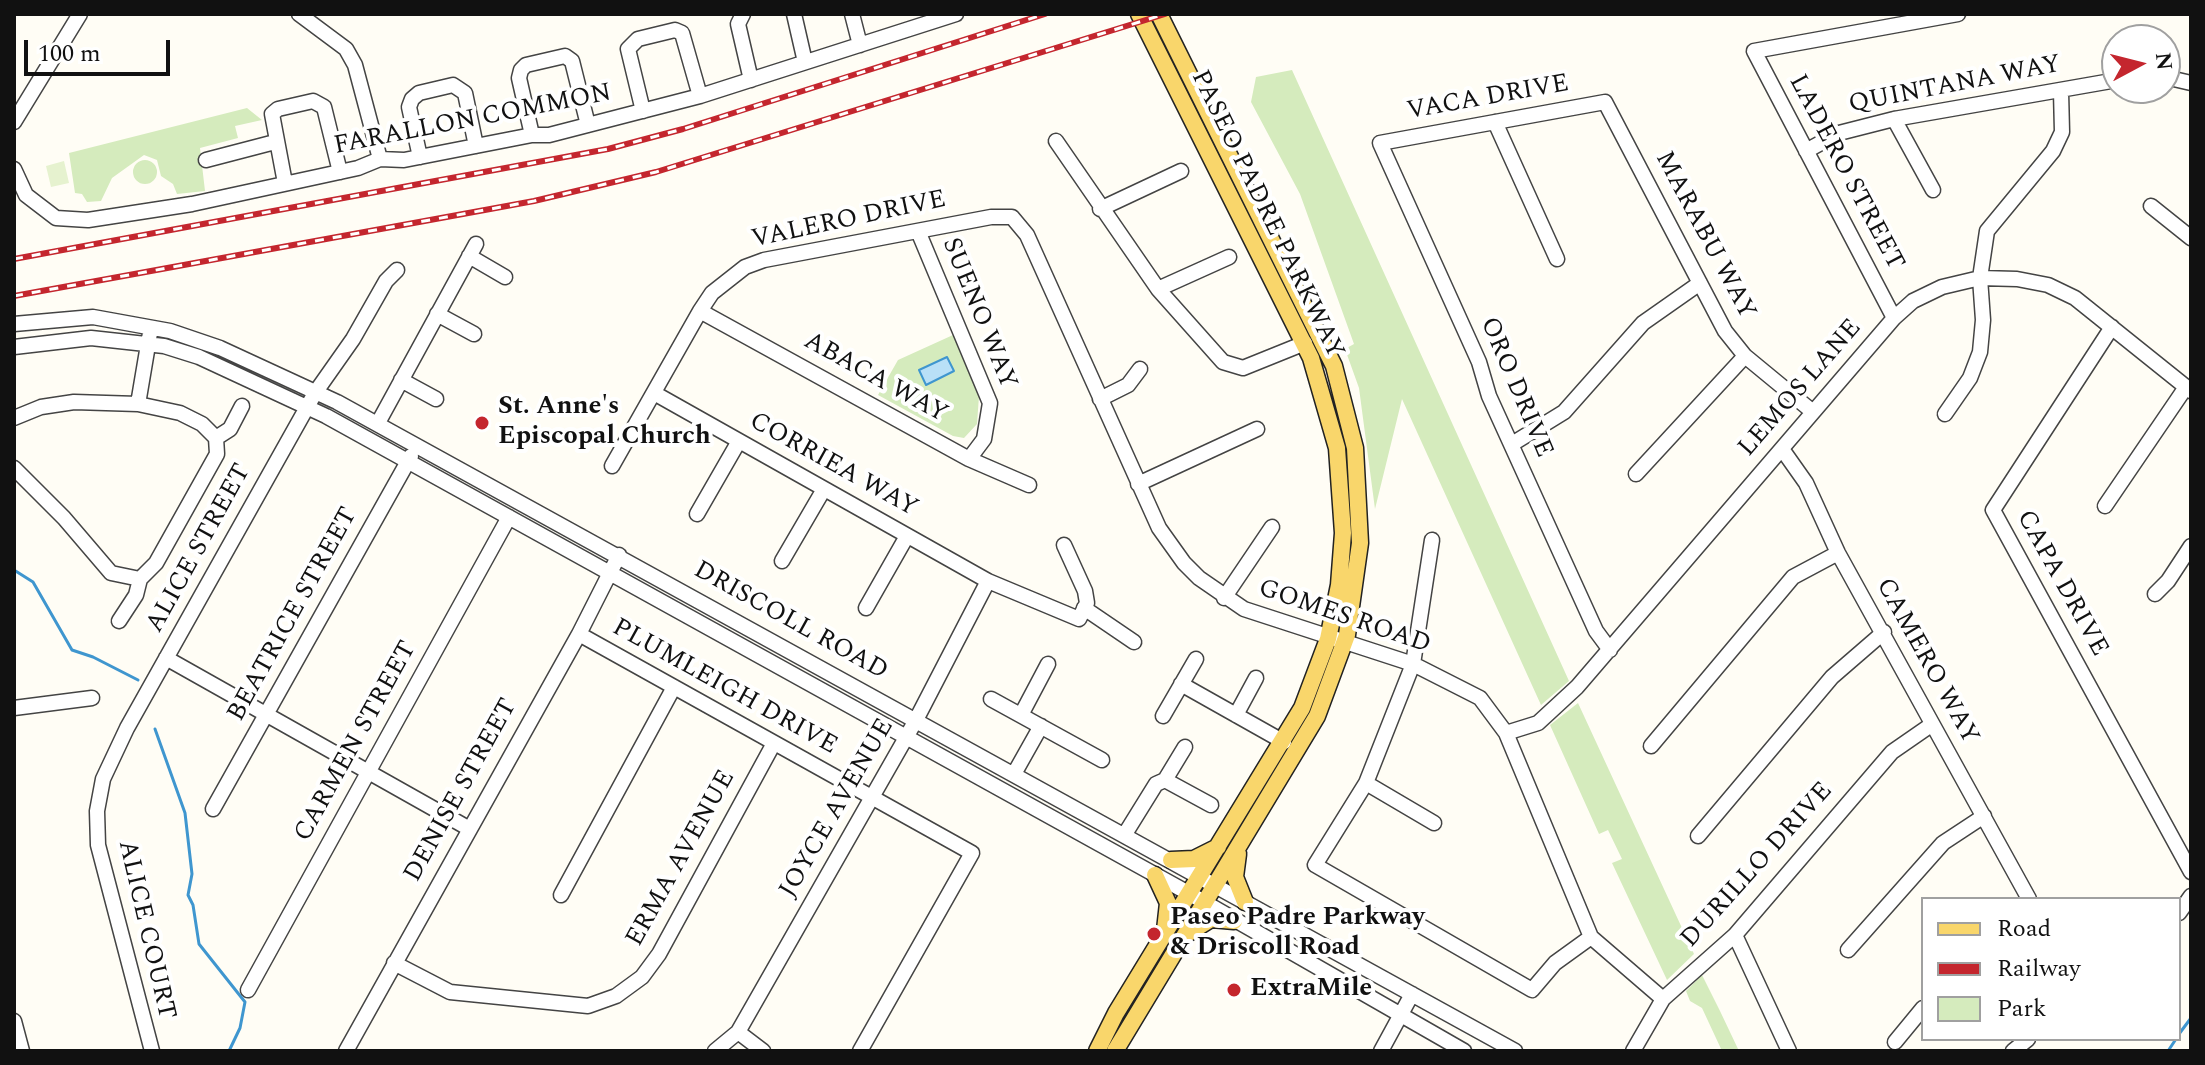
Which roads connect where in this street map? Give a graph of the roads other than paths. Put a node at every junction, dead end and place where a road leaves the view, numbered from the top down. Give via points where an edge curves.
1 (80, 14) edge
2 (299, 14) edge
3 (743, 14) edge
4 (794, 14) edge
5 (852, 14) edge
6 (956, 14) edge
7 (1139, 14) edge
8 (1159, 14) edge
9 (1958, 14) edge
10 (914, 20) edge
11 (860, 45) junction
12 (805, 62) junction
13 (751, 80) junction
14 (2101, 83) edge
15 (2061, 91) junction
16 (700, 96) junction
17 (1605, 102) joint
18 (643, 111) junction
19 (1894, 119) junction
20 (14, 122) edge
21 (1495, 122) junction
22 (588, 125) junction
23 (532, 135) junction
24 (1056, 141) dead end
25 (275, 142) junction
26 (1380, 143) joint
27 (476, 146) junction
28 (1806, 151) junction
29 (420, 157) junction
30 (380, 159) junction
31 (206, 160) dead end
32 (14, 169) edge
33 (1181, 171) dead end
34 (340, 172) junction
35 (285, 183) junction
36 (1933, 190) dead end
37 (2151, 206) dead end
38 (1100, 209) junction
39 (1012, 217) joint
40 (918, 231) junction
41 (2191, 238) edge
42 (1229, 257) dead end
43 (1557, 259) dead end
44 (397, 270) dead end
45 (505, 277) dead end
46 (1980, 278) junction
47 (1700, 283) junction
48 (1158, 289) junction
49 (700, 311) junction
50 (437, 314) junction
51 (1894, 318) junction
52 (14, 324) edge
53 (151, 326) junction
54 (2112, 327) junction
55 (474, 334) dead end
56 (148, 343) junction
57 (1305, 343) junction
58 (14, 347) edge
59 (1745, 356) junction
60 (1140, 369) dead end
61 (401, 380) junction
62 (2188, 389) edge
63 (315, 393) junction
64 (654, 393) junction
65 (436, 399) dead end
66 (1100, 399) junction
67 (138, 404) junction
68 (242, 406) dead end
69 (307, 407) junction
70 (1813, 412) junction
71 (1945, 414) dead end
72 (1349, 417) junction
73 (14, 418) edge
74 (378, 423) junction
75 (1257, 429) dead end
76 (216, 438) junction
77 (739, 441) junction
78 (1512, 444) junction
79 (417, 445) junction
80 (1782, 449) junction
81 (969, 459) junction
82 (408, 461) junction
83 (612, 466) dead end
84 (14, 468) edge
85 (1636, 474) dead end
86 (1138, 484) junction
87 (1029, 485) dead end
88 (824, 489) junction
89 (2105, 506) dead end
90 (697, 514) dead end
91 (509, 517) junction
92 (1272, 527) dead end
93 (907, 536) junction
94 (1432, 540) dead end
95 (1064, 545) dead end
96 (2191, 546) edge
97 (1838, 553) junction
98 (619, 555) junction
99 (782, 561) dead end
100 (608, 575) junction
101 (140, 579) junction
102 (988, 581) junction
103 (2155, 594) dead end
104 (1224, 598) junction
105 (866, 608) dead end
106 (1084, 608) junction
107 (119, 621) dead end
108 (1884, 632) junction
109 (579, 634) junction
110 (1336, 641) junction
111 (1134, 642) dead end
112 (1610, 650) junction
113 (166, 658) junction
114 (1196, 659) dead end
115 (1048, 664) dead end
116 (1413, 664) junction
117 (1256, 678) dead end
118 (1181, 684) junction
119 (674, 687) junction
120 (92, 698) dead end
121 (991, 699) dead end
122 (14, 708) edge
123 (266, 714) junction
124 (1021, 715) junction
125 (1236, 715) junction
126 (1163, 716) dead end
127 (916, 720) junction
128 (1931, 725) junction
129 (1041, 726) junction
130 (127, 728) joint
131 (1506, 733) junction
132 (905, 739) junction
133 (1284, 742) junction
134 (774, 743) junction
135 (1651, 746) dead end
136 (1185, 747) dead end
137 (1102, 760) dead end
138 (367, 771) junction
139 (1014, 774) junction
140 (1165, 780) junction
141 (1366, 783) junction
142 (872, 797) junction
143 (1211, 805) dead end
144 (213, 809) dead end
145 (1984, 816) junction
146 (1434, 823) dead end
147 (468, 828) junction
148 (1125, 834) junction
149 (1698, 836) dead end
150 (1220, 846) junction
151 (1240, 847) junction
152 (1171, 860) junction
153 (2191, 872) edge
154 (1155, 875) junction
155 (1208, 882) junction
156 (561, 895) dead end
157 (2028, 897) edge
158 (1197, 898) junction
159 (1245, 902) junction
160 (1234, 921) junction
161 (1164, 935) junction
162 (1735, 935) junction
163 (1591, 937) junction
164 (1182, 938) junction
165 (1848, 950) dead end
166 (394, 963) junction
167 (248, 990) dead end
168 (1412, 994) junction
169 (1663, 999) junction
170 (1921, 1010) edge
171 (1399, 1015) junction
172 (14, 1021) edge
173 (738, 1032) junction
174 (1895, 1042) dead end
175 (22, 1051) edge
176 (152, 1051) edge
177 (346, 1051) edge
178 (715, 1051) edge
179 (763, 1051) edge
180 (860, 1051) edge
181 (1097, 1051) edge
182 (1115, 1051) edge
183 (1381, 1051) edge
184 (1464, 1051) edge
185 (1515, 1051) edge
186 (1633, 1051) edge
187 (1789, 1051) edge

1 - 20 street
2 - 30 street via 346,49 355,65
3 - 13 street via 738,24
4 - 12 street
5 - 11 street
6 - 10 street, FARALLON COMMON
7 - 57 main road, PASEO PADRE PARKWAY
8 - 72 main road, PASEO PADRE PARKWAY via 1317,328
9 - 28 street, LADERO STREET via 1754,51
10 - 11 street, FARALLON COMMON
11 - 12 street, FARALLON COMMON
12 - 13 street, FARALLON COMMON
13 - 16 street, FARALLON COMMON
14 - 15 street, QUINTANA WAY
15 - 19 street, QUINTANA WAY
15 - 46 street via 2062,132 2053,151 1987,231
16 - 18 street, FARALLON COMMON
16 - 18 street via 682,33 638,39 628,49
17 - 21 street, VACA DRIVE
17 - 47 street, MARABU WAY
18 - 22 street, FARALLON COMMON
19 - 28 street, QUINTANA WAY via 1839,133
19 - 36 street
21 - 26 street, VACA DRIVE
21 - 43 street
22 - 23 street, FARALLON COMMON
22 - 23 street via 572,61 565,56 521,70
23 - 27 street, FARALLON COMMON
24 - 38 street
25 - 31 street
25 - 34 street via 272,114 319,102
25 - 35 street
26 - 78 street, ORO DRIVE
27 - 29 street, FARALLON COMMON
27 - 29 street via 465,93 453,85 412,99 409,107
28 - 51 street, LADERO STREET
29 - 30 street, FARALLON COMMON
30 - 34 street, FARALLON COMMON
32 - 35 street, FARALLON COMMON via 39,209 67,219 192,204
33 - 38 street
34 - 35 street, FARALLON COMMON
37 - 41 street
38 - 48 street
39 - 40 street, VALERO DRIVE
39 - 66 street, GOMES ROAD via 1027,235
40 - 49 street, VALERO DRIVE via 764,260 745,267 712,293
40 - 81 street, SUENO WAY via 990,403 984,439
42 - 48 street
44 - 63 street, ALICE STREET
45 - 50 street via 472,250
46 - 51 street, LEMOS LANE via 1942,287
46 - 54 street, LEMOS LANE via 2048,285
46 - 71 street via 1980,352 1970,378
47 - 59 street, MARABU WAY
47 - 78 street via 1643,323 1564,412
48 - 57 street via 1223,362 1243,368
49 - 64 street, VALERO DRIVE
49 - 81 street, ABACA WAY
50 - 55 street
50 - 61 street
51 - 70 street, LEMOS LANE
52 - 53 street, DRISCOLL ROAD via 93,317
53 - 56 street
53 - 63 street, DRISCOLL ROAD via 220,348
54 - 62 street, LEMOS LANE
54 - 153 street, CAPA DRIVE via 1993,510
56 - 58 street, DRISCOLL ROAD via 73,338
56 - 67 street
56 - 69 street, DRISCOLL ROAD via 199,357
57 - 72 main road via 1321,356
57 - 110 main road, PASEO PADRE PARKWAY via 1333,428 1342,491
59 - 70 street, MARABU WAY
59 - 85 street
60 - 66 street via 1128,385
61 - 65 street
61 - 74 street
62 - 89 street
63 - 69 street, ALICE STREET
63 - 74 street, DRISCOLL ROAD
64 - 77 street, CORRIEA WAY
64 - 83 street, VALERO DRIVE
66 - 86 street, GOMES ROAD
67 - 73 street via 74,402
67 - 76 street via 180,413
68 - 76 street via 230,429
69 - 82 street, DRISCOLL ROAD
69 - 113 street, ALICE STREET
70 - 80 street, LEMOS LANE
72 - 110 main road, PASEO PADRE PARKWAY via 1359,479 1360,543 1357,585
74 - 79 street, DRISCOLL ROAD
75 - 86 street
76 - 101 street via 217,454 156,563
77 - 88 street, CORRIEA WAY
77 - 90 street
78 - 112 street, ORO DRIVE via 1596,631
79 - 82 street, BEATRICE STREET
79 - 98 street, DRISCOLL ROAD
80 - 97 street, CAMERO WAY via 1806,483
80 - 112 street, LEMOS LANE
81 - 87 street, ABACA WAY
82 - 91 street, DRISCOLL ROAD
82 - 123 street, BEATRICE STREET
84 - 101 street via 111,573
86 - 104 street, GOMES ROAD via 1171,548
88 - 93 street, CORRIEA WAY
88 - 99 street
91 - 100 street, DRISCOLL ROAD
91 - 138 street, CARMEN STREET
92 - 104 street
93 - 102 street, CORRIEA WAY
93 - 105 street
94 - 116 street
95 - 106 street via 1085,591
96 - 103 street
97 - 108 street, CAMERO WAY
97 - 135 street via 1793,577
98 - 100 street, DENISE STREET
98 - 127 street, DRISCOLL ROAD
100 - 109 street, DENISE STREET
100 - 132 street, DRISCOLL ROAD
101 - 107 street
102 - 106 street, CORRIEA WAY via 1079,619
102 - 127 street, JOYCE AVENUE
104 - 110 street, GOMES ROAD
106 - 111 street
108 - 128 street, CAMERO WAY
108 - 149 street via 1832,677
109 - 119 street, PLUMLEIGH DRIVE
109 - 147 street, DENISE STREET
110 - 116 street, GOMES ROAD
110 - 133 main road, PASEO PADRE PARKWAY
110 - 151 main road, PASEO PADRE PARKWAY via 1313,726
112 - 131 street, LEMOS LANE via 1538,723
113 - 123 street
113 - 130 street, ALICE STREET
114 - 118 street
115 - 124 street
116 - 131 street, GOMES ROAD via 1480,698
116 - 141 street
117 - 125 street
118 - 125 street
118 - 126 street
119 - 134 street, PLUMLEIGH DRIVE
119 - 156 street
120 - 122 street
121 - 124 street
123 - 138 street
123 - 144 street, BEATRICE STREET
124 - 129 street
125 - 133 street
127 - 132 street, JOYCE AVENUE
127 - 139 street, DRISCOLL ROAD
128 - 145 street, CAMERO WAY
128 - 162 street, DURILLO DRIVE via 1892,752
129 - 137 street
129 - 139 street
130 - 176 street, ALICE COURT via 103,779 98,845
131 - 163 street, GOMES ROAD
132 - 142 street, JOYCE AVENUE
132 - 154 street, DRISCOLL ROAD
133 - 150 main road, PASEO PADRE PARKWAY
134 - 142 street, PLUMLEIGH DRIVE
134 - 166 street, ERMA AVENUE via 659,954 642,977 616,996 588,1006 450,992
136 - 140 street
138 - 147 street
138 - 167 street, CARMEN STREET
139 - 148 street, DRISCOLL ROAD
140 - 143 street
140 - 148 street via 1156,784
141 - 146 street
141 - 163 street via 1315,865 1532,990 1555,963
142 - 173 street, JOYCE AVENUE
142 - 180 street, PLUMLEIGH DRIVE via 972,853
145 - 157 street, CAMERO WAY
145 - 165 street via 1943,843
147 - 166 street, DENISE STREET
148 - 152 street, DRISCOLL ROAD
150 - 152 main road via 1194,859
150 - 155 main road, PASEO PADRE PARKWAY
151 - 155 main road, PASEO PADRE PARKWAY
151 - 159 main road via 1235,877
152 - 155 street, DRISCOLL ROAD
154 - 158 street, DRISCOLL ROAD
154 - 161 main road via 1168,903
155 - 158 main road, PASEO PADRE PARKWAY
155 - 159 street, DRISCOLL ROAD
158 - 160 street, DRISCOLL ROAD
158 - 161 main road, PASEO PADRE PARKWAY
158 - 164 main road, PASEO PADRE PARKWAY
159 - 168 street, DRISCOLL ROAD
160 - 164 main road via 1211,919
160 - 171 street, DRISCOLL ROAD
161 - 181 main road, PASEO PADRE PARKWAY
162 - 169 street, DURILLO DRIVE
162 - 187 street
163 - 169 street, GOMES ROAD
164 - 182 main road, PASEO PADRE PARKWAY
166 - 177 street, DENISE STREET
168 - 171 street
168 - 185 street, DRISCOLL ROAD
169 - 186 street, DURILLO DRIVE
170 - 174 street
171 - 183 street
171 - 184 street, DRISCOLL ROAD
172 - 175 street
173 - 178 street, JOYCE AVENUE
173 - 179 street

